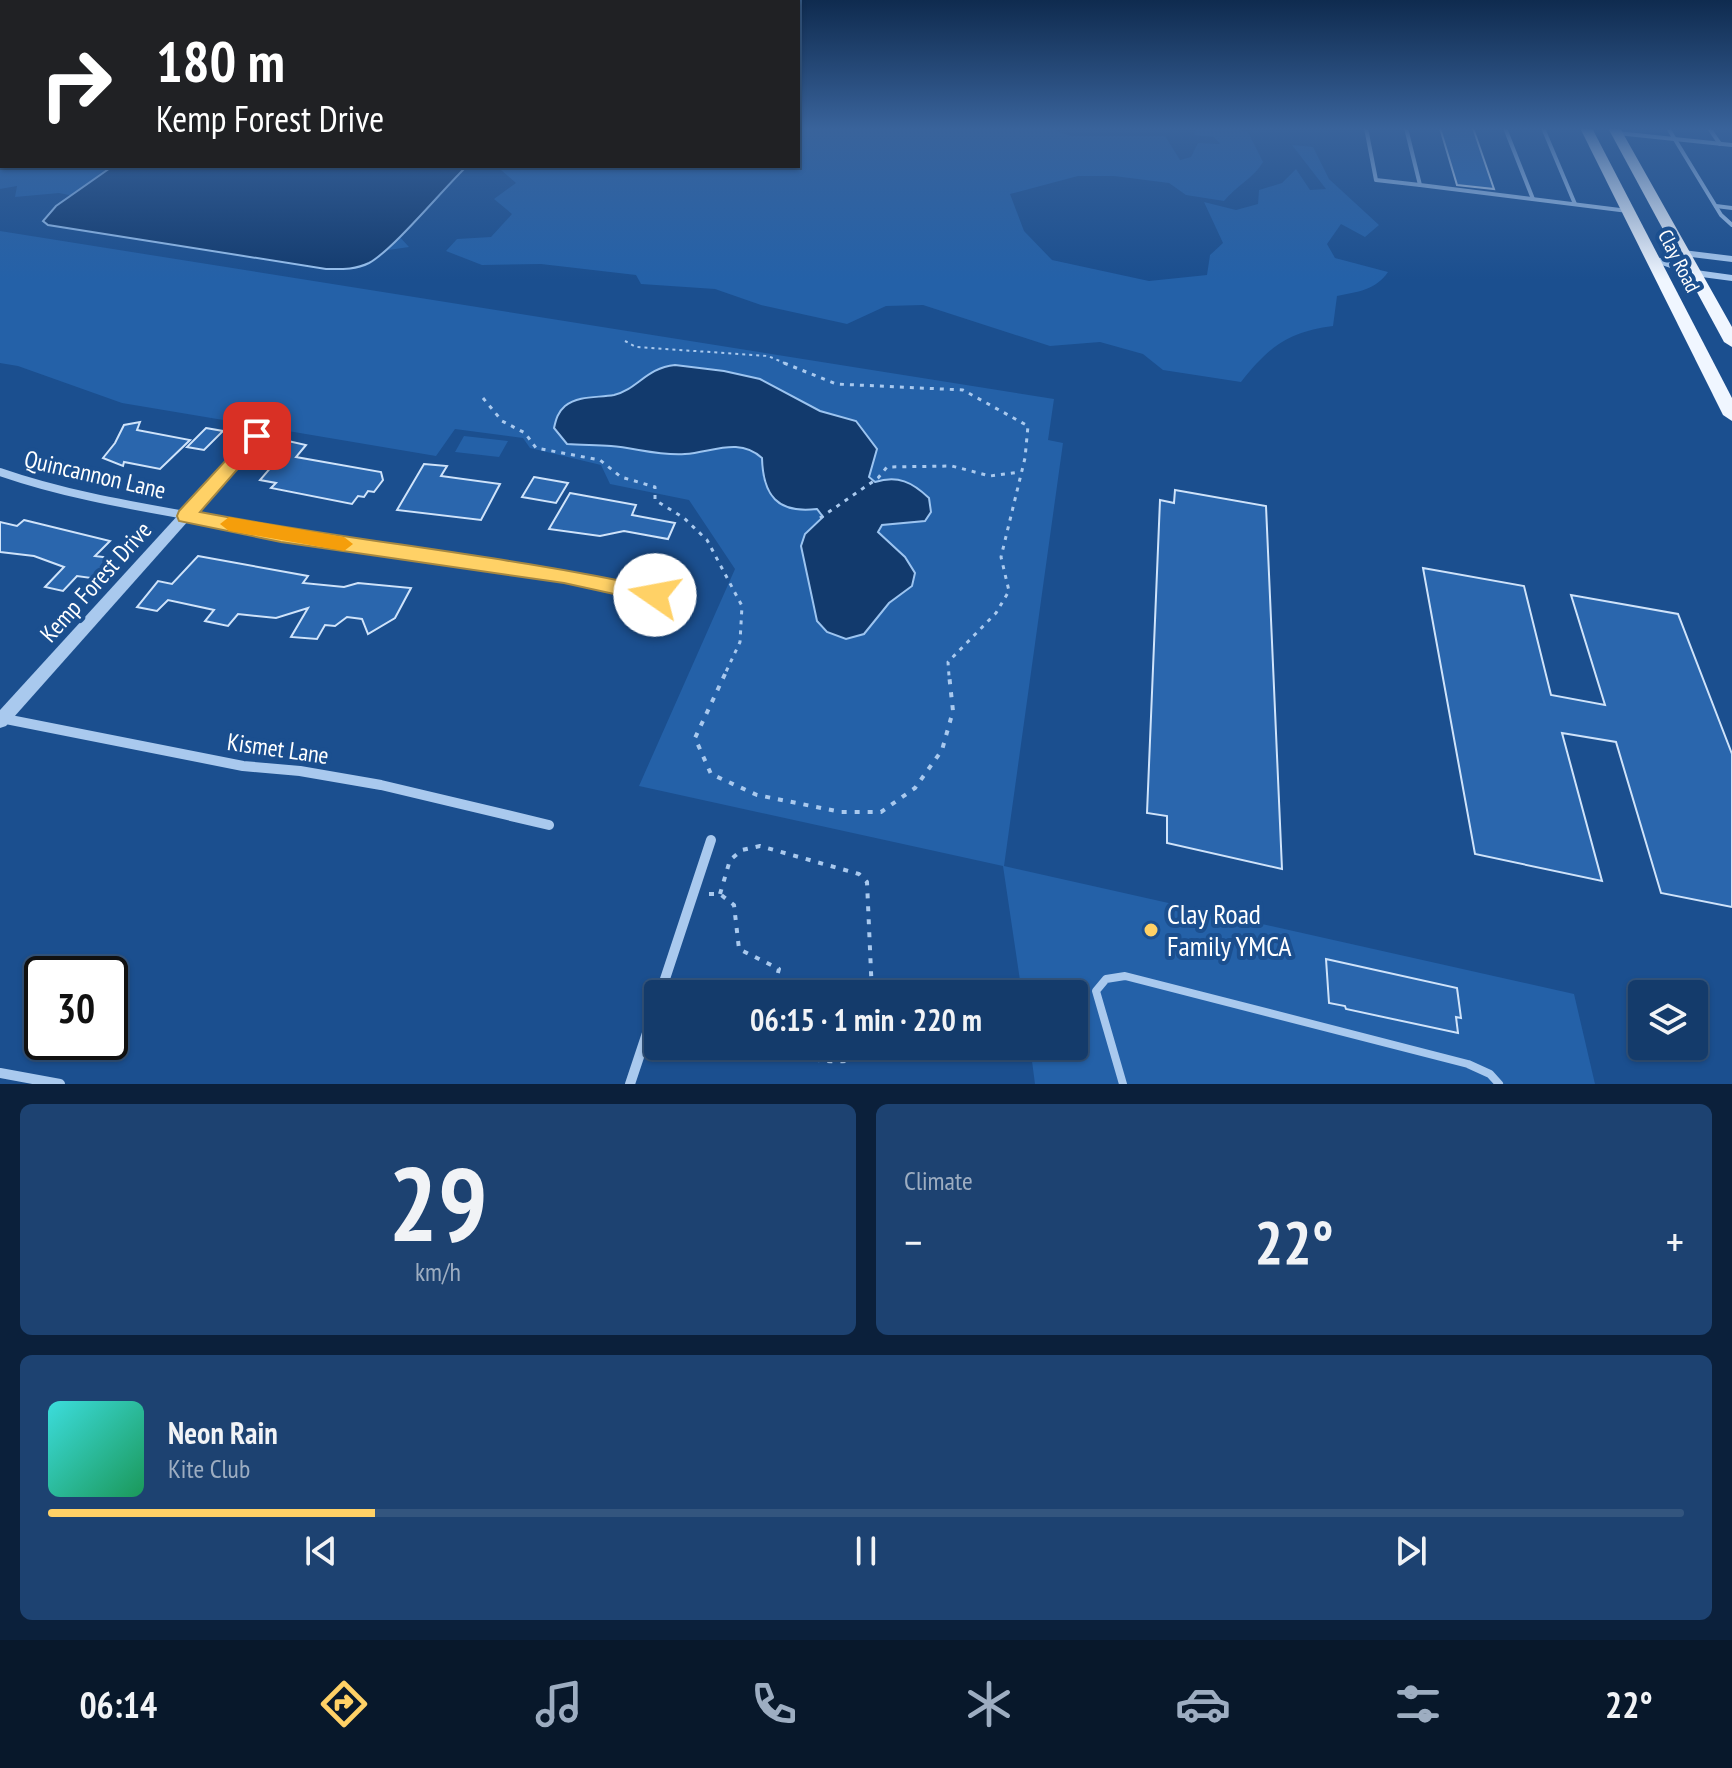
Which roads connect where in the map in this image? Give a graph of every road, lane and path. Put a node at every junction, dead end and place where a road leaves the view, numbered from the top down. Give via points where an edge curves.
1 (1376, 179) edge
2 (1418, 179) edge
3 (1525, 179) edge
4 (1564, 179) edge
5 (1611, 179) edge
6 (1642, 179) edge
7 (1699, 179) edge
8 (1420, 185) junction
9 (1533, 199) junction
10 (1575, 204) junction
11 (1716, 206) junction
12 (1732, 208) edge
13 (1629, 211) junction
14 (1732, 225) edge
15 (1683, 253) junction
16 (1654, 259) junction
17 (1732, 259) edge
18 (1694, 273) junction
19 (1732, 278) edge
20 (625, 341) dead end
21 (1732, 342) edge
22 (483, 398) dead end
23 (1732, 415) edge
24 (257, 436) dead end
25 (0, 472) edge
26 (1022, 472) junction
27 (185, 516) junction
28 (820, 518) dead end
29 (655, 595) dead end
30 (1, 719) edge
31 (549, 825) dead end
32 (711, 840) dead end
33 (665, 980) edge
34 (776, 980) edge
35 (871, 980) edge
36 (644, 1042) edge
37 (0, 1073) edge
38 (60, 1084) edge
39 (630, 1084) edge
40 (1123, 1084) edge
41 (1499, 1084) edge

1 - 8 lane
2 - 8 lane
3 - 9 lane
4 - 10 lane
5 - 13 main road, Clay Road
6 - 15 main road, Clay Road
7 - 11 lane
8 - 9 lane
9 - 10 lane
10 - 13 lane
11 - 12 lane
11 - 14 lane
13 - 16 main road, Clay Road
15 - 16 street
15 - 17 street
15 - 18 main road, Clay Road
16 - 18 street
16 - 23 main road, Clay Road
18 - 19 street
18 - 21 main road, Clay Road
20 - 26 path via 636,347 768,356 836,384 963,390 1028,426
22 - 26 path via 536,448 610,464 615,474 655,487 655,500 696,524 742,606 740,642 695,738 700,755 711,774 757,795 841,812 881,812 915,788 942,750 953,711 948,662 996,613 1009,591 1001,557
24 - 27 street, Kemp Forest Drive
25 - 27 street, Quincannon Lane via 85,498
26 - 28 path via 990,476 952,466 887,467
27 - 29 street, Quincannon Lane via 564,575
27 - 30 street, Kemp Forest Drive
30 - 31 street, Kismet Lane via 243,766 381,785
32 - 33 street
34 - 35 path via 779,969 772,962 739,949 734,905 720,894 729,857 744,846 859,874 867,882
36 - 39 street
37 - 38 street
40 - 41 lane via 1096,991 1106,979 1125,976 1468,1064

